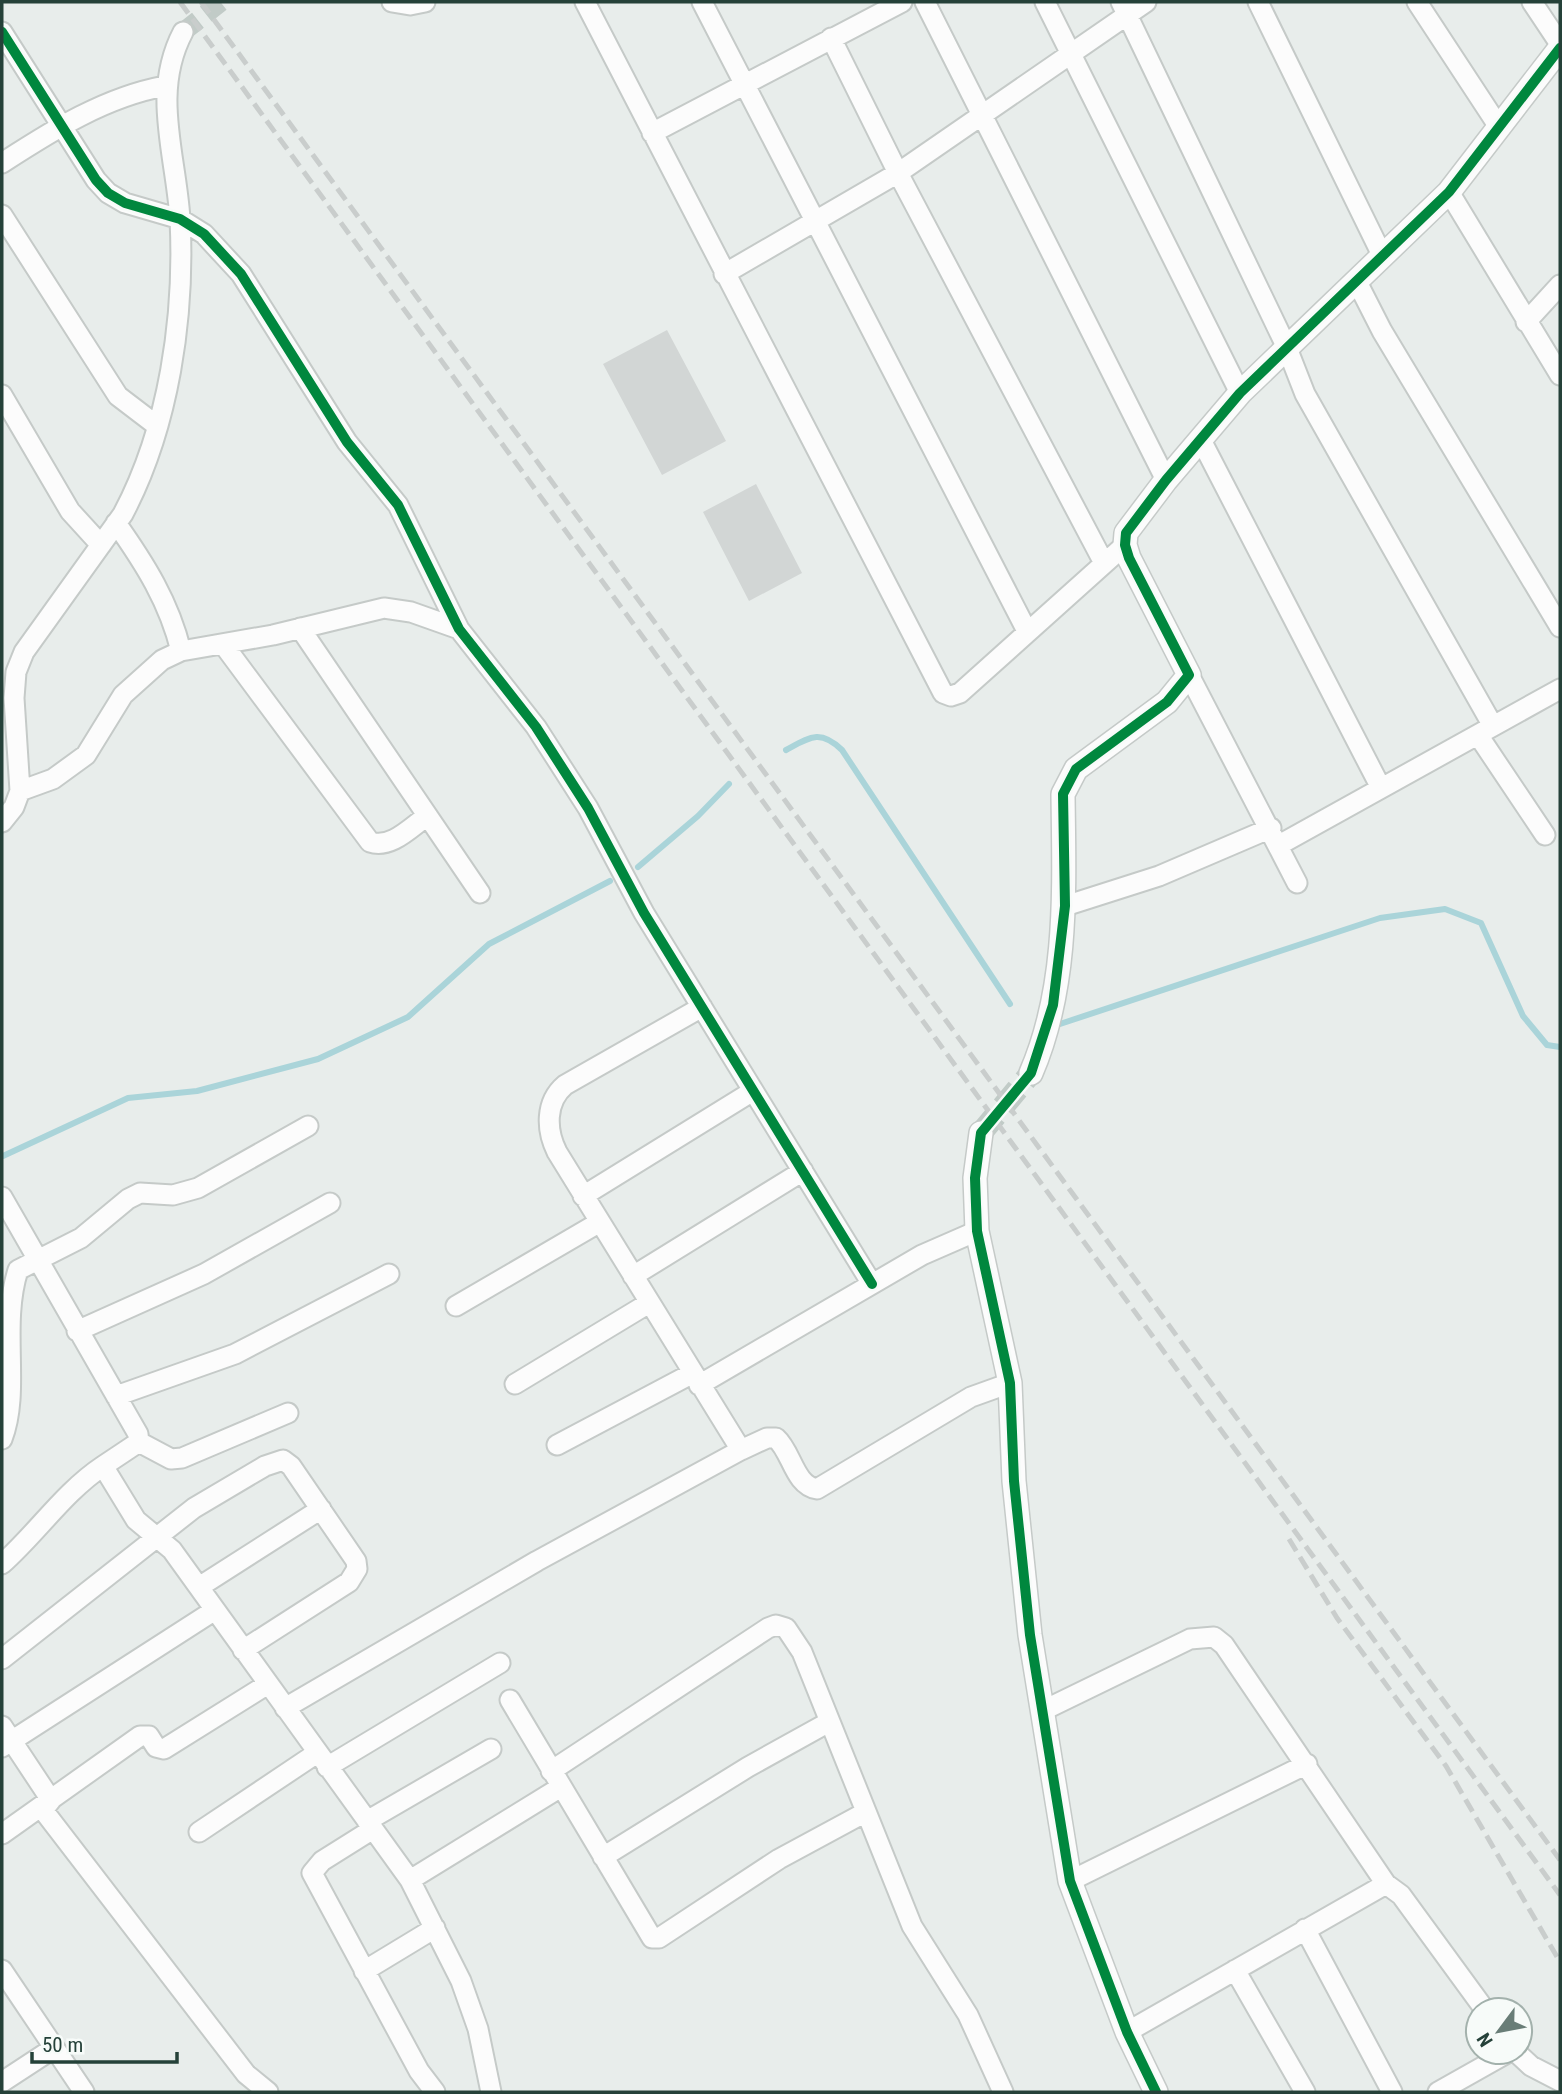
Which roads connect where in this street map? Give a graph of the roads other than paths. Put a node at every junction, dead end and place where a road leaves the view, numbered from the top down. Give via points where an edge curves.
1 (392, 2) edge
2 (425, 2) edge
3 (585, 2) edge
4 (702, 2) edge
5 (902, 2) edge
6 (925, 2) edge
7 (1045, 2) edge
8 (1146, 2) edge
9 (1258, 2) edge
10 (1417, 2) edge
11 (1532, 2) edge
12 (1124, 8) edge
13 (183, 32) tunnel mouth
14 (2, 34) edge
15 (831, 38) junction
16 (1560, 46) edge
17 (1069, 55) junction
18 (743, 83) junction
19 (165, 86) junction
20 (985, 116) junction
21 (62, 125) junction
22 (1499, 127) junction
23 (652, 133) junction
24 (2, 163) edge
25 (898, 173) junction
26 (1449, 192) junction
27 (2, 215) edge
28 (180, 219) junction
29 (818, 222) junction
30 (1382, 255) junction
31 (724, 274) junction
32 (1356, 281) junction
33 (1560, 285) edge
34 (1526, 322) junction
35 (1287, 348) junction
36 (1560, 375) edge
37 (1240, 394) junction
38 (2, 396) edge
39 (156, 425) junction
40 (1201, 440) junction
41 (1166, 480) junction
42 (116, 523) junction
43 (101, 545) junction
44 (1125, 545) junction
45 (1104, 563) junction
46 (1560, 627) edge
47 (300, 628) junction
48 (459, 629) junction
49 (1027, 631) junction
50 (223, 644) junction
51 (181, 651) junction
52 (1189, 675) junction
53 (1560, 689) edge
54 (1486, 730) junction
55 (1381, 788) junction
56 (20, 791) junction
57 (427, 816) junction
58 (2, 822) edge
59 (1545, 835) dead end
60 (1275, 836) junction
61 (1297, 883) dead end
62 (480, 892) dead end
63 (1065, 906) junction
64 (702, 1006) junction
65 (1031, 1073) tunnel mouth
66 (753, 1091) junction
67 (308, 1126) dead end
68 (981, 1133) tunnel mouth
69 (803, 1171) junction
70 (583, 1196) junction
71 (2, 1198) edge
72 (330, 1203) dead end
73 (600, 1222) junction
74 (977, 1231) junction
75 (36, 1260) junction
76 (390, 1274) dead end
77 (633, 1276) junction
78 (872, 1284) junction
79 (649, 1303) junction
80 (456, 1306) dead end
81 (78, 1331) junction
82 (696, 1379) junction
83 (1010, 1383) junction
84 (515, 1384) dead end
85 (116, 1396) junction
86 (288, 1413) dead end
87 (2, 1439) edge
88 (139, 1442) junction
89 (557, 1444) dead end
90 (741, 1450) junction
91 (103, 1466) junction
92 (321, 1509) junction
93 (159, 1538) junction
94 (2, 1564) edge
95 (199, 1587) junction
96 (215, 1610) junction
97 (243, 1650) junction
98 (2, 1659) edge
99 (500, 1663) dead end
100 (268, 1684) junction
101 (510, 1700) dead end
102 (285, 1708) junction
103 (1042, 1711) junction
104 (829, 1722) junction
105 (5, 1738) edge
106 (491, 1749) dead end
107 (322, 1760) junction
108 (1307, 1764) junction
109 (556, 1779) junction
110 (51, 1800) junction
111 (866, 1812) junction
112 (370, 1825) junction
113 (199, 1832) dead end
114 (2, 1834) edge
115 (603, 1857) junction
116 (410, 1881) junction
117 (1070, 1881) junction
118 (1386, 1884) junction
119 (435, 1928) junction
120 (1306, 1929) junction
121 (2, 1970) edge
122 (1235, 1970) junction
123 (364, 1971) junction
124 (1475, 1996) edge
125 (1127, 2032) junction
126 (54, 2048) junction
127 (1484, 2066) edge
128 (1531, 2066) edge
129 (1560, 2081) edge
130 (2, 2082) edge
131 (998, 2091) edge
132 (84, 2092) edge
133 (268, 2092) edge
134 (435, 2092) edge
135 (491, 2092) edge
136 (1156, 2092) edge
137 (1306, 2092) edge
138 (1392, 2092) edge
139 (1438, 2092) edge

1 - 2 street
3 - 23 street
4 - 18 street
5 - 15 street
6 - 20 street
7 - 17 street
8 - 12 street
9 - 30 street
10 - 22 street
11 - 16 street
12 - 17 street
12 - 35 street
13 - 19 street
14 - 21 street
15 - 18 street
15 - 25 street
16 - 22 street
17 - 20 street
17 - 37 street
18 - 23 street
18 - 29 street
19 - 21 street via 128,94
19 - 28 street
20 - 25 street
20 - 41 street
21 - 24 street
21 - 28 street via 108,193 125,203
22 - 26 street
23 - 31 street
25 - 29 street
25 - 45 street
26 - 30 street
26 - 34 street
27 - 39 street via 118,396
28 - 39 street via 172,363
28 - 48 street via 218,247 248,284 347,442 398,505
29 - 31 street
29 - 49 street
30 - 32 street
31 - 49 street via 943,693 960,693
32 - 35 street
32 - 46 street
33 - 34 street
34 - 36 street
35 - 37 street
35 - 54 street via 1324,431
37 - 40 street
38 - 43 street via 70,511
39 - 42 street via 136,490
40 - 41 street
40 - 55 street
41 - 44 street via 1126,533
42 - 43 street
42 - 51 street via 148,568 173,618
43 - 56 street via 24,652 16,671
44 - 45 street
44 - 52 street
45 - 49 street
47 - 48 street via 384,608
47 - 50 street
47 - 57 street
48 - 64 street via 536,727
50 - 51 street
50 - 57 street via 370,842 390,842
51 - 56 street via 151,669 123,695 86,755 53,779
52 - 60 street
52 - 63 street via 1167,702 1076,769 1067,781 1063,794
53 - 54 street
54 - 55 street
54 - 59 street
55 - 60 street
56 - 58 street
57 - 62 street
60 - 61 street
60 - 63 street
63 - 65 street via 1053,1005
64 - 66 street
64 - 70 street via 556,1092 551,1102 552,1142
66 - 69 street
66 - 70 street
67 - 75 street via 198,1188 128,1199 81,1238
68 - 74 street via 975,1178
69 - 77 street
69 - 78 street
70 - 73 street
71 - 75 street
72 - 81 street via 204,1274
73 - 77 street
73 - 80 street
74 - 78 street
74 - 83 street
75 - 81 street
75 - 87 street via 18,1270 15,1279 5,1337 9,1403
76 - 85 street via 235,1354
77 - 79 street
78 - 82 street
79 - 82 street
79 - 84 street
81 - 85 street
82 - 89 street
82 - 90 street
83 - 90 street via 971,1397 817,1489 803,1482 776,1438
83 - 103 street via 1016,1494
85 - 88 street
86 - 88 street via 182,1458 171,1459
88 - 91 street
90 - 102 street via 537,1561
91 - 93 street via 136,1520
91 - 94 street via 79,1484
92 - 93 street via 291,1466 275,1461 194,1508
92 - 95 street
92 - 97 street via 356,1561 355,1577
93 - 95 street
93 - 98 street
95 - 96 street
96 - 97 street
96 - 105 street
97 - 100 street
99 - 107 street
100 - 102 street
100 - 110 street via 164,1749 140,1736
101 - 109 street
102 - 107 street
103 - 108 street via 1190,1639 1214,1637
103 - 117 street
104 - 109 street via 793,1634 776,1626
104 - 111 street
104 - 115 street
105 - 110 street
106 - 112 street
107 - 112 street
107 - 113 street
108 - 117 street
108 - 118 street
109 - 115 street
109 - 116 street
110 - 114 street
110 - 133 street via 43,1810 246,2074
111 - 115 street via 779,1859 659,1938 648,1933
111 - 131 street via 912,1926 968,2015
112 - 116 street
112 - 123 street via 321,1861 312,1873
116 - 119 street
117 - 125 street
118 - 120 street
118 - 124 street via 1401,1895
119 - 123 street
119 - 135 street via 478,2029
120 - 122 street
120 - 138 street
121 - 126 street
122 - 125 street
122 - 137 street
123 - 134 street
125 - 136 street
126 - 130 street
126 - 132 street
127 - 139 street
128 - 129 street

